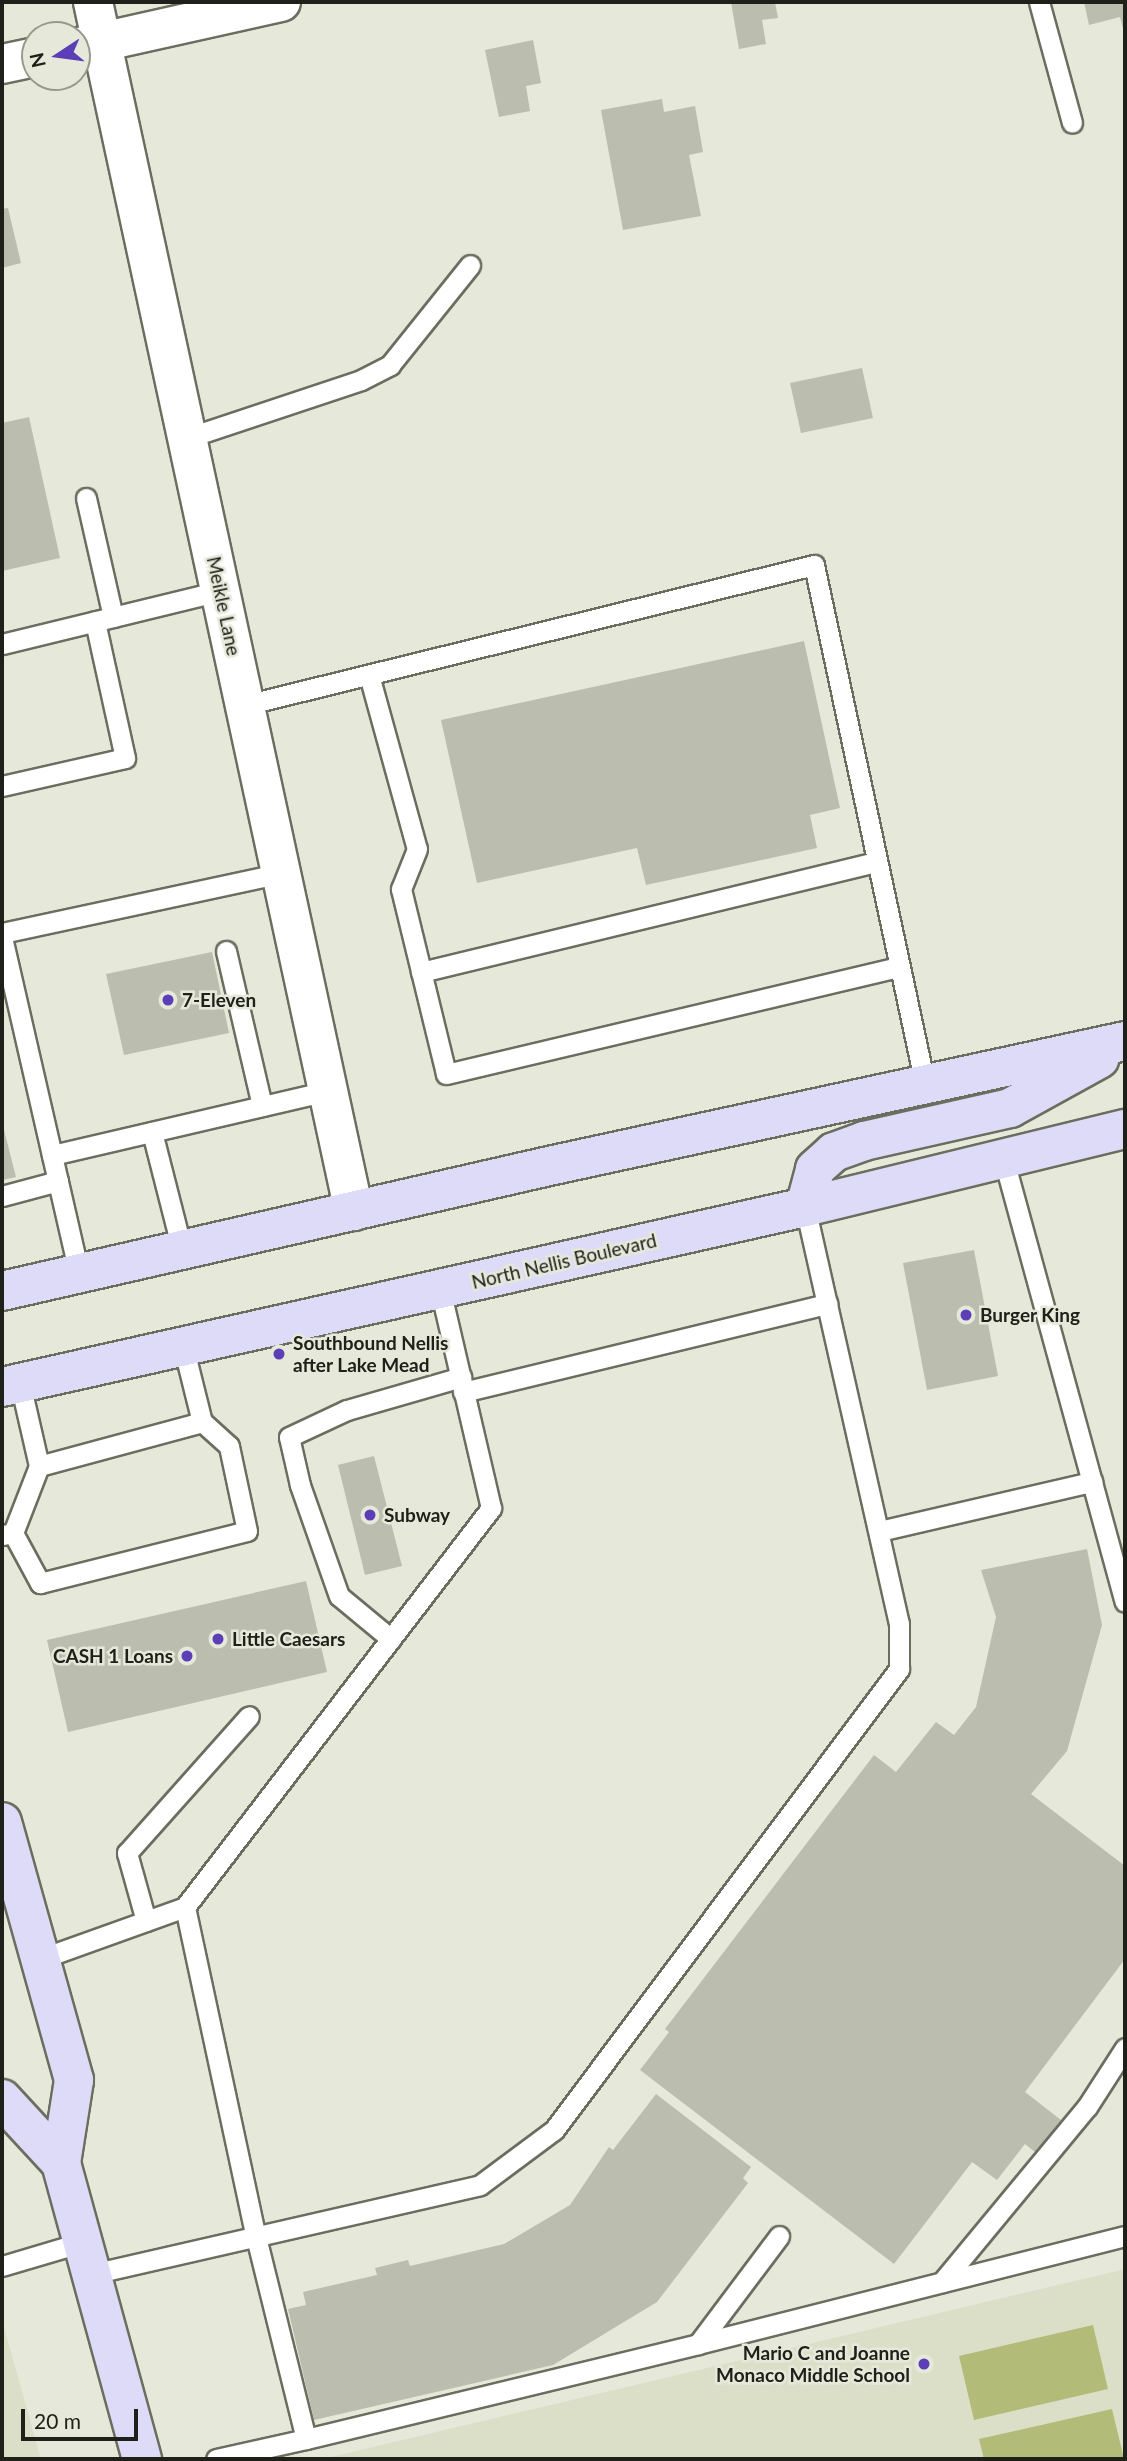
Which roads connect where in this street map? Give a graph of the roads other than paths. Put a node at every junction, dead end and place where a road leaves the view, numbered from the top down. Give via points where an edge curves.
1 (93, 2) edge
2 (281, 2) edge
3 (1040, 2) edge
4 (91, 31) edge
5 (91, 45) edge
6 (91, 49) edge
7 (21, 60) edge
8 (2, 64) edge
9 (1072, 123) dead end
10 (470, 265) dead end
11 (187, 438) junction
12 (86, 498) dead end
13 (220, 591) junction
14 (104, 619) junction
15 (2, 644) edge
16 (369, 675) junction
17 (245, 705) junction
18 (2, 786) edge
19 (877, 862) junction
20 (281, 873) junction
21 (2, 935) edge
22 (226, 951) dead end
23 (900, 967) junction
24 (421, 972) junction
25 (8, 992) edge
26 (1125, 1043) edge
27 (925, 1084) junction
28 (328, 1091) junction
29 (262, 1107) junction
30 (1125, 1129) edge
31 (152, 1132) junction
32 (52, 1156) junction
33 (1003, 1157) junction
34 (58, 1181) junction
35 (2, 1196) edge
36 (805, 1207) junction
37 (354, 1211) junction
38 (182, 1250) junction
39 (79, 1273) junction
40 (440, 1289) junction
41 (2, 1291) edge
42 (828, 1304) junction
43 (183, 1346) junction
44 (11, 1385) edge
45 (462, 1385) junction
46 (202, 1422) junction
47 (39, 1466) junction
48 (1091, 1482) junction
49 (879, 1531) junction
50 (7, 1534) edge
51 (1125, 1602) edge
52 (391, 1639) junction
53 (249, 1716) dead end
54 (2, 1822) edge
55 (185, 1907) junction
56 (146, 1921) junction
57 (40, 1959) junction
58 (1125, 2048) edge
59 (2, 2099) edge
60 (61, 2163) junction
61 (256, 2236) junction
62 (779, 2236) dead end
63 (1125, 2236) edge
64 (87, 2258) junction
65 (2, 2266) edge
66 (942, 2282) junction
67 (698, 2344) junction
68 (306, 2439) junction
69 (142, 2459) edge
70 (216, 2459) edge

1 - 4 street, Meikle Lane
2 - 5 street
3 - 9 lane
6 - 11 street, Meikle Lane
7 - 8 street
10 - 11 lane via 390,365 362,380
11 - 13 street, Meikle Lane
12 - 14 lane
13 - 14 lane
13 - 17 street, Meikle Lane
14 - 15 lane
14 - 18 lane via 125,758
16 - 17 lane
16 - 19 lane via 814,565
16 - 24 lane via 417,849 401,889
17 - 20 street, Meikle Lane
19 - 23 lane
19 - 24 lane
20 - 21 lane
20 - 28 street, Meikle Lane
21 - 25 lane
22 - 29 lane
23 - 24 lane via 446,1074
23 - 27 lane
25 - 32 lane
26 - 27 main road
26 - 36 main road via 1010,1108 834,1152 814,1169
27 - 37 main road
28 - 29 lane
28 - 37 street, Meikle Lane
29 - 31 lane
30 - 33 main road, North Nellis Boulevard
31 - 32 lane
31 - 38 lane
32 - 34 lane
33 - 36 main road, North Nellis Boulevard
33 - 48 lane
34 - 35 lane
34 - 39 lane
36 - 40 main road, North Nellis Boulevard
36 - 42 lane
37 - 38 main road
38 - 39 main road
39 - 41 main road
40 - 43 main road, North Nellis Boulevard
40 - 45 lane
42 - 45 lane
42 - 49 lane
43 - 44 main road, North Nellis Boulevard
43 - 46 lane
44 - 47 lane
45 - 52 lane via 491,1508
45 - 52 lane via 347,1410 289,1437 300,1485 339,1596
46 - 47 lane
46 - 50 lane via 229,1446 247,1531 40,1583
47 - 50 lane
48 - 49 lane
48 - 51 lane
49 - 61 lane via 900,1624 899,1669 554,2130 480,2185
52 - 55 lane
53 - 56 lane via 127,1853
54 - 57 main road
55 - 56 lane
55 - 61 lane
56 - 57 lane
57 - 60 main road via 74,2080
58 - 66 lane via 1087,2107
59 - 60 main road
60 - 64 main road
61 - 64 lane
61 - 68 lane
62 - 67 lane
63 - 66 lane
64 - 65 lane
64 - 69 main road
66 - 67 lane
67 - 68 lane
68 - 70 lane

